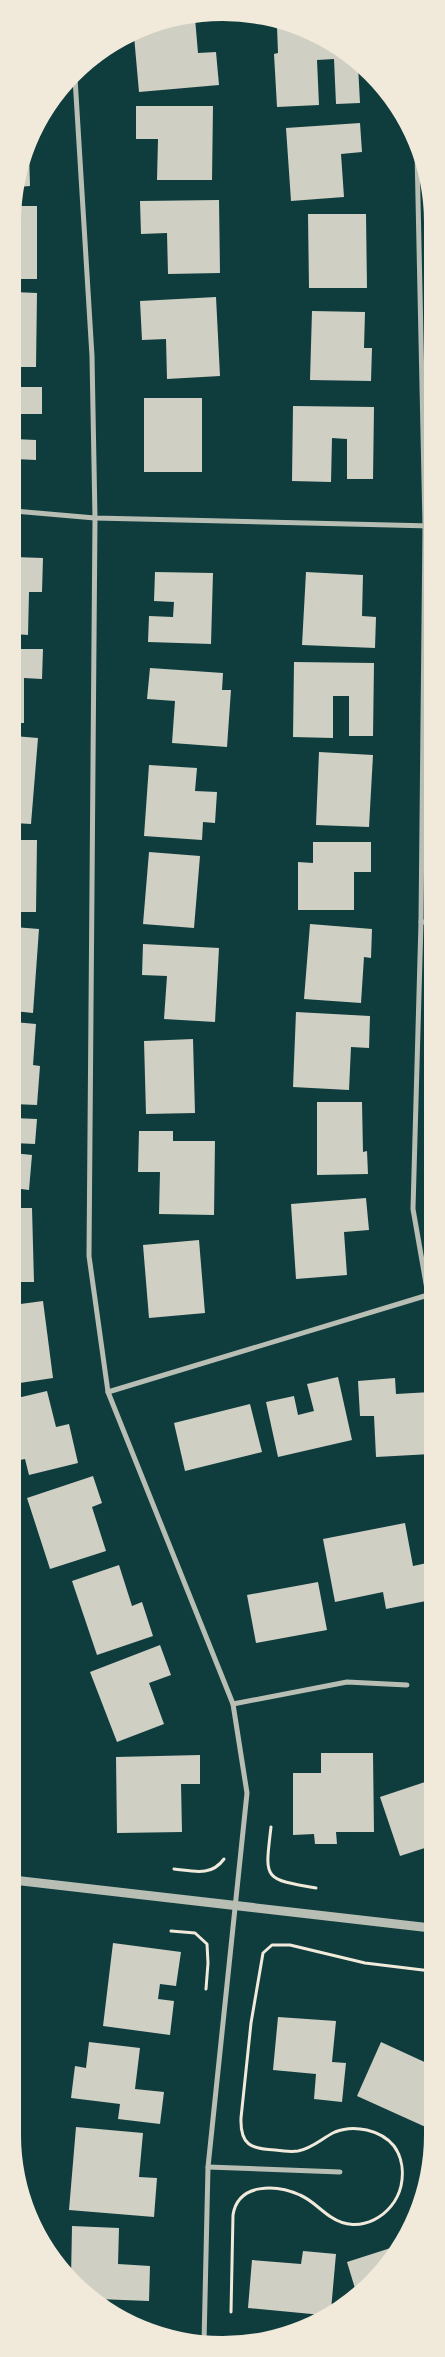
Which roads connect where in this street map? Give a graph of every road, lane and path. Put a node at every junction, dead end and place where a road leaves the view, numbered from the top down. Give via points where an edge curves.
1 (75, 85) edge
2 (421, 190) edge
3 (424, 439) edge
4 (21, 512) edge
5 (95, 518) junction
6 (424, 526) edge
7 (424, 625) edge
8 (421, 922) joint
9 (424, 1272) edge
10 (424, 1296) edge
11 (108, 1392) junction
12 (407, 1684) dead end
13 (233, 1704) junction
14 (271, 1827) dead end
15 (226, 1850) dead end
16 (174, 1869) dead end
17 (21, 1881) edge
18 (316, 1888) dead end
19 (235, 1906) junction
20 (424, 1927) edge
21 (171, 1931) dead end
22 (424, 1970) edge
23 (206, 1989) dead end
24 (208, 2167) junction
25 (340, 2172) dead end
26 (230, 2312) dead end
27 (204, 2335) edge

1 - 5 street via 92,356
2 - 3 street
4 - 5 street
5 - 6 street
5 - 11 street via 89,1256
7 - 8 street
8 - 9 street via 413,1209
10 - 11 street
11 - 13 street
12 - 13 street via 347,1682
13 - 19 street via 247,1794
14 - 18 path via 267,1863 273,1878
15 - 16 path via 219,1866 207,1872
17 - 19 street
19 - 20 street
19 - 24 street
21 - 23 path via 195,1933 206,1944
22 - 26 path via 365,1962 290,1945 272,1945 264,1952 251,2023 240,2118 244,2140 250,2146 262,2149 297,2152 335,2132 348,2129 372,2132 388,2139 401,2159 401,2185 395,2203 385,2214 372,2222 357,2224 331,2218 310,2199 298,2194 258,2189 241,2195 234,2204
24 - 25 street
24 - 27 street

